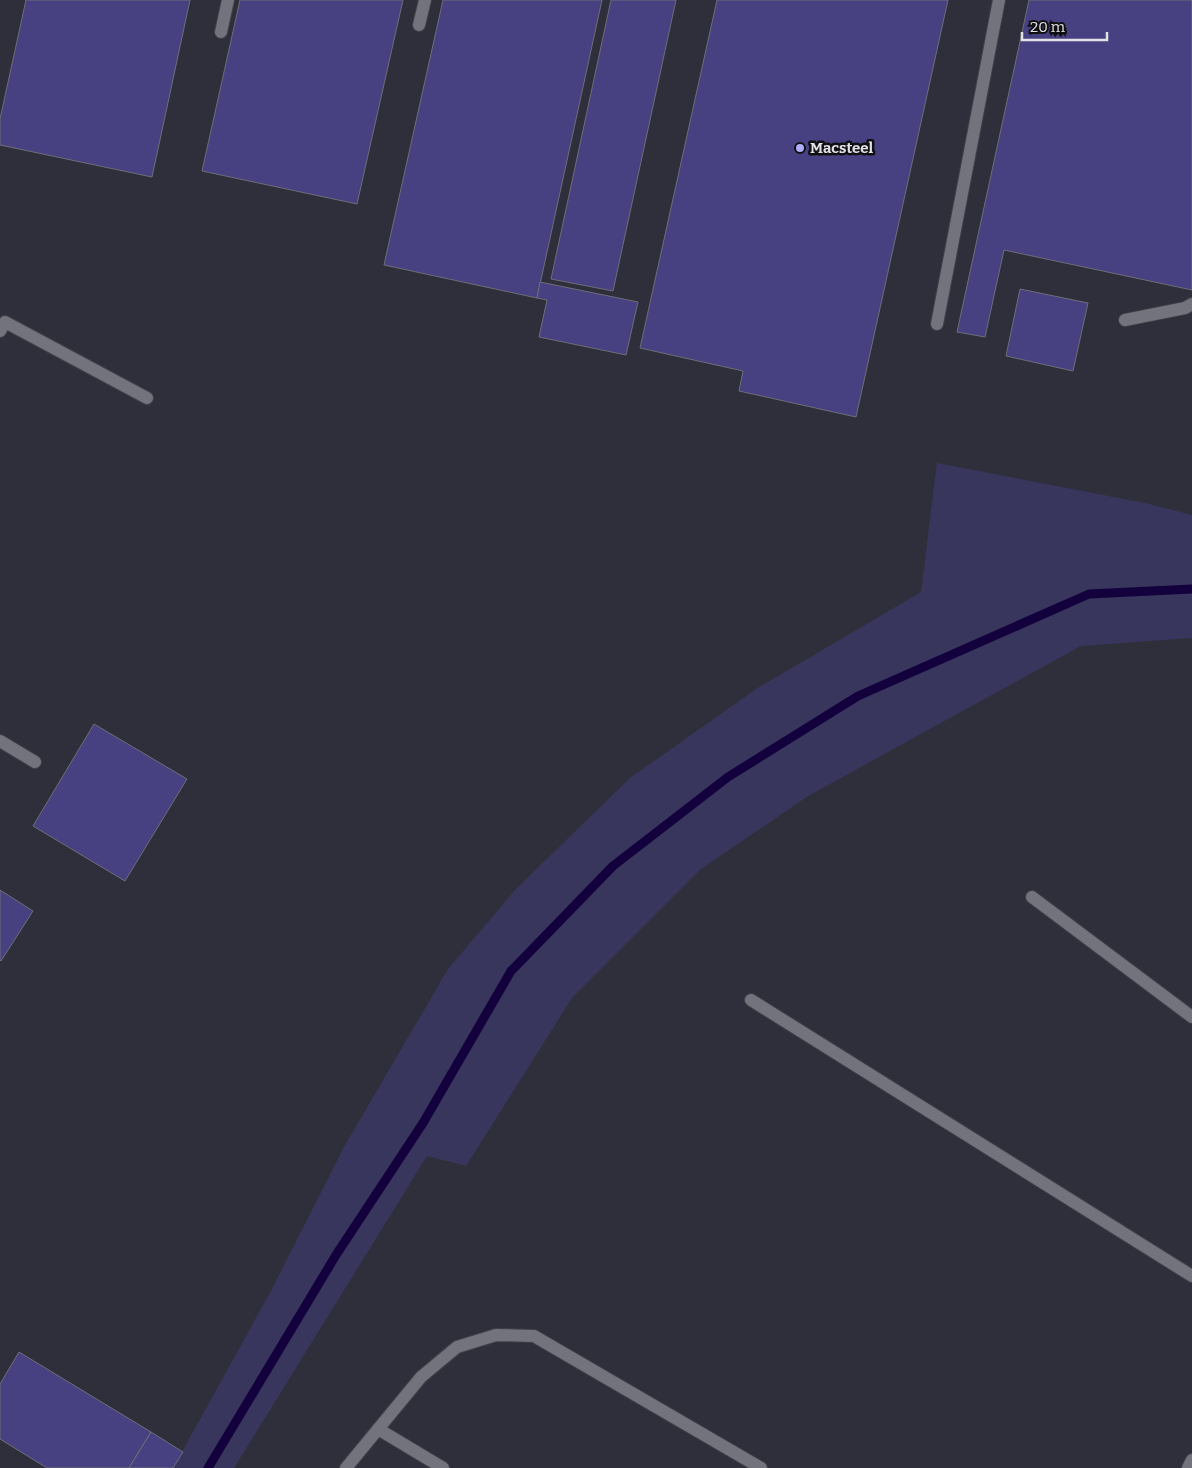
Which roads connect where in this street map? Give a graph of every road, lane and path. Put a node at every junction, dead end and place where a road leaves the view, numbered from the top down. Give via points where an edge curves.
1 (228, 0) edge
2 (425, 0) edge
3 (999, 0) edge
4 (419, 25) dead end
5 (221, 32) dead end
6 (1192, 304) edge
7 (1125, 320) dead end
8 (2, 324) edge
9 (937, 324) dead end
10 (147, 398) dead end
11 (0, 741) edge
12 (35, 762) dead end
13 (1032, 897) dead end
14 (751, 1000) dead end
15 (1192, 1017) edge
16 (1192, 1276) edge
17 (378, 1428) junction
18 (1192, 1460) edge
19 (346, 1468) edge
20 (443, 1468) edge
21 (761, 1468) edge
22 (1188, 1468) edge

1 - 5 lane
2 - 4 lane
3 - 9 lane
6 - 7 lane
8 - 10 lane
11 - 12 lane
13 - 15 lane
14 - 16 lane
17 - 19 lane
17 - 20 lane
17 - 21 lane via 420,1376 457,1348 496,1335 534,1336
18 - 22 lane

